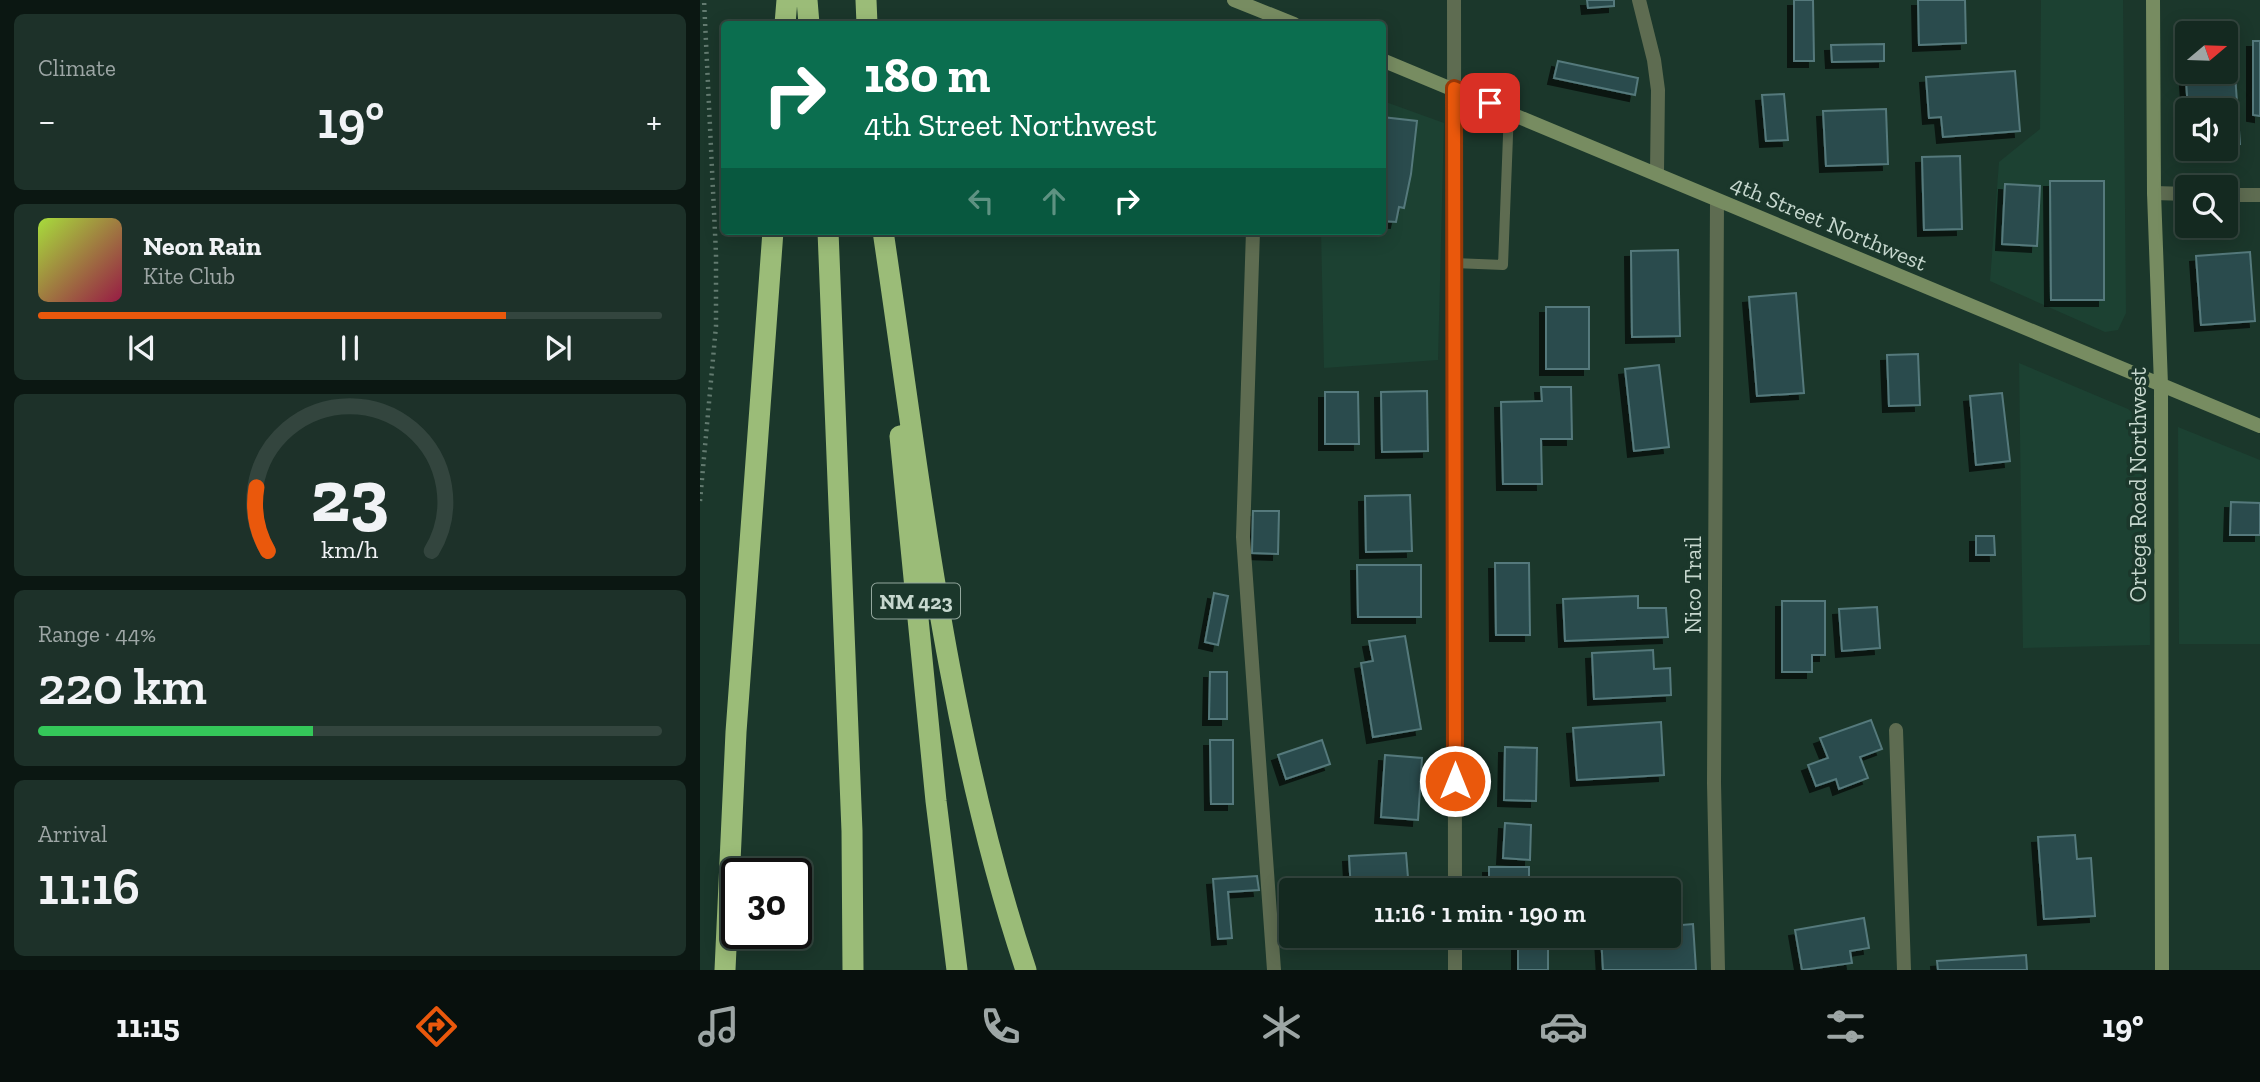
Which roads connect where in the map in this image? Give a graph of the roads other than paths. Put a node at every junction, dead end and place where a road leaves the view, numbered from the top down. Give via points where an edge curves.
1 (787, 0) edge
2 (807, 0) edge
3 (866, 0) edge
4 (1234, 0) edge
5 (1454, 0) edge
6 (1639, 0) edge
7 (2153, 0) edge
8 (1259, 18) edge
9 (785, 21) edge
10 (809, 21) edge
11 (867, 21) edge
12 (1276, 21) edge
13 (1386, 62) edge
14 (1454, 88) junction
15 (1509, 110) junction
16 (1657, 172) junction
17 (2154, 193) junction
18 (2175, 194) edge
19 (2238, 195) edge
20 (2260, 195) edge
21 (1717, 201) junction
22 (773, 235) edge
23 (828, 235) edge
24 (881, 235) edge
25 (882, 235) edge
26 (1253, 235) edge
27 (1454, 263) junction
28 (2161, 385) junction
29 (2260, 426) edge
30 (1896, 730) dead end
31 (1455, 878) edge
32 (1455, 948) edge
33 (724, 970) edge
34 (853, 970) edge
35 (957, 970) edge
36 (1026, 970) edge
37 (1274, 970) edge
38 (1455, 970) edge
39 (1718, 970) edge
40 (1904, 970) edge
41 (2162, 970) edge

1 - 9 highway
2 - 10 highway
3 - 11 highway
4 - 8 main road
5 - 14 street
6 - 16 street via 1658,90
7 - 17 main road, Ortega Road Northwest
8 - 12 main road
13 - 14 main road, 4th Street Northwest
14 - 15 main road, 4th Street Northwest
14 - 27 street
15 - 16 main road, 4th Street Northwest
15 - 27 lane via 1503,265
16 - 21 main road, 4th Street Northwest
17 - 18 street
17 - 28 main road, Ortega Road Northwest
19 - 20 street
21 - 28 main road, 4th Street Northwest
21 - 39 street, Nico Trail via 1714,783
22 - 33 highway via 736,732
23 - 34 highway via 852,831
24 - 35 highway, NM 423 via 936,801
25 - 36 highway via 951,685 989,852
26 - 37 street via 1243,537
27 - 31 street
28 - 29 main road, 4th Street Northwest
28 - 41 main road, Ortega Road Northwest
30 - 40 street
32 - 38 street

